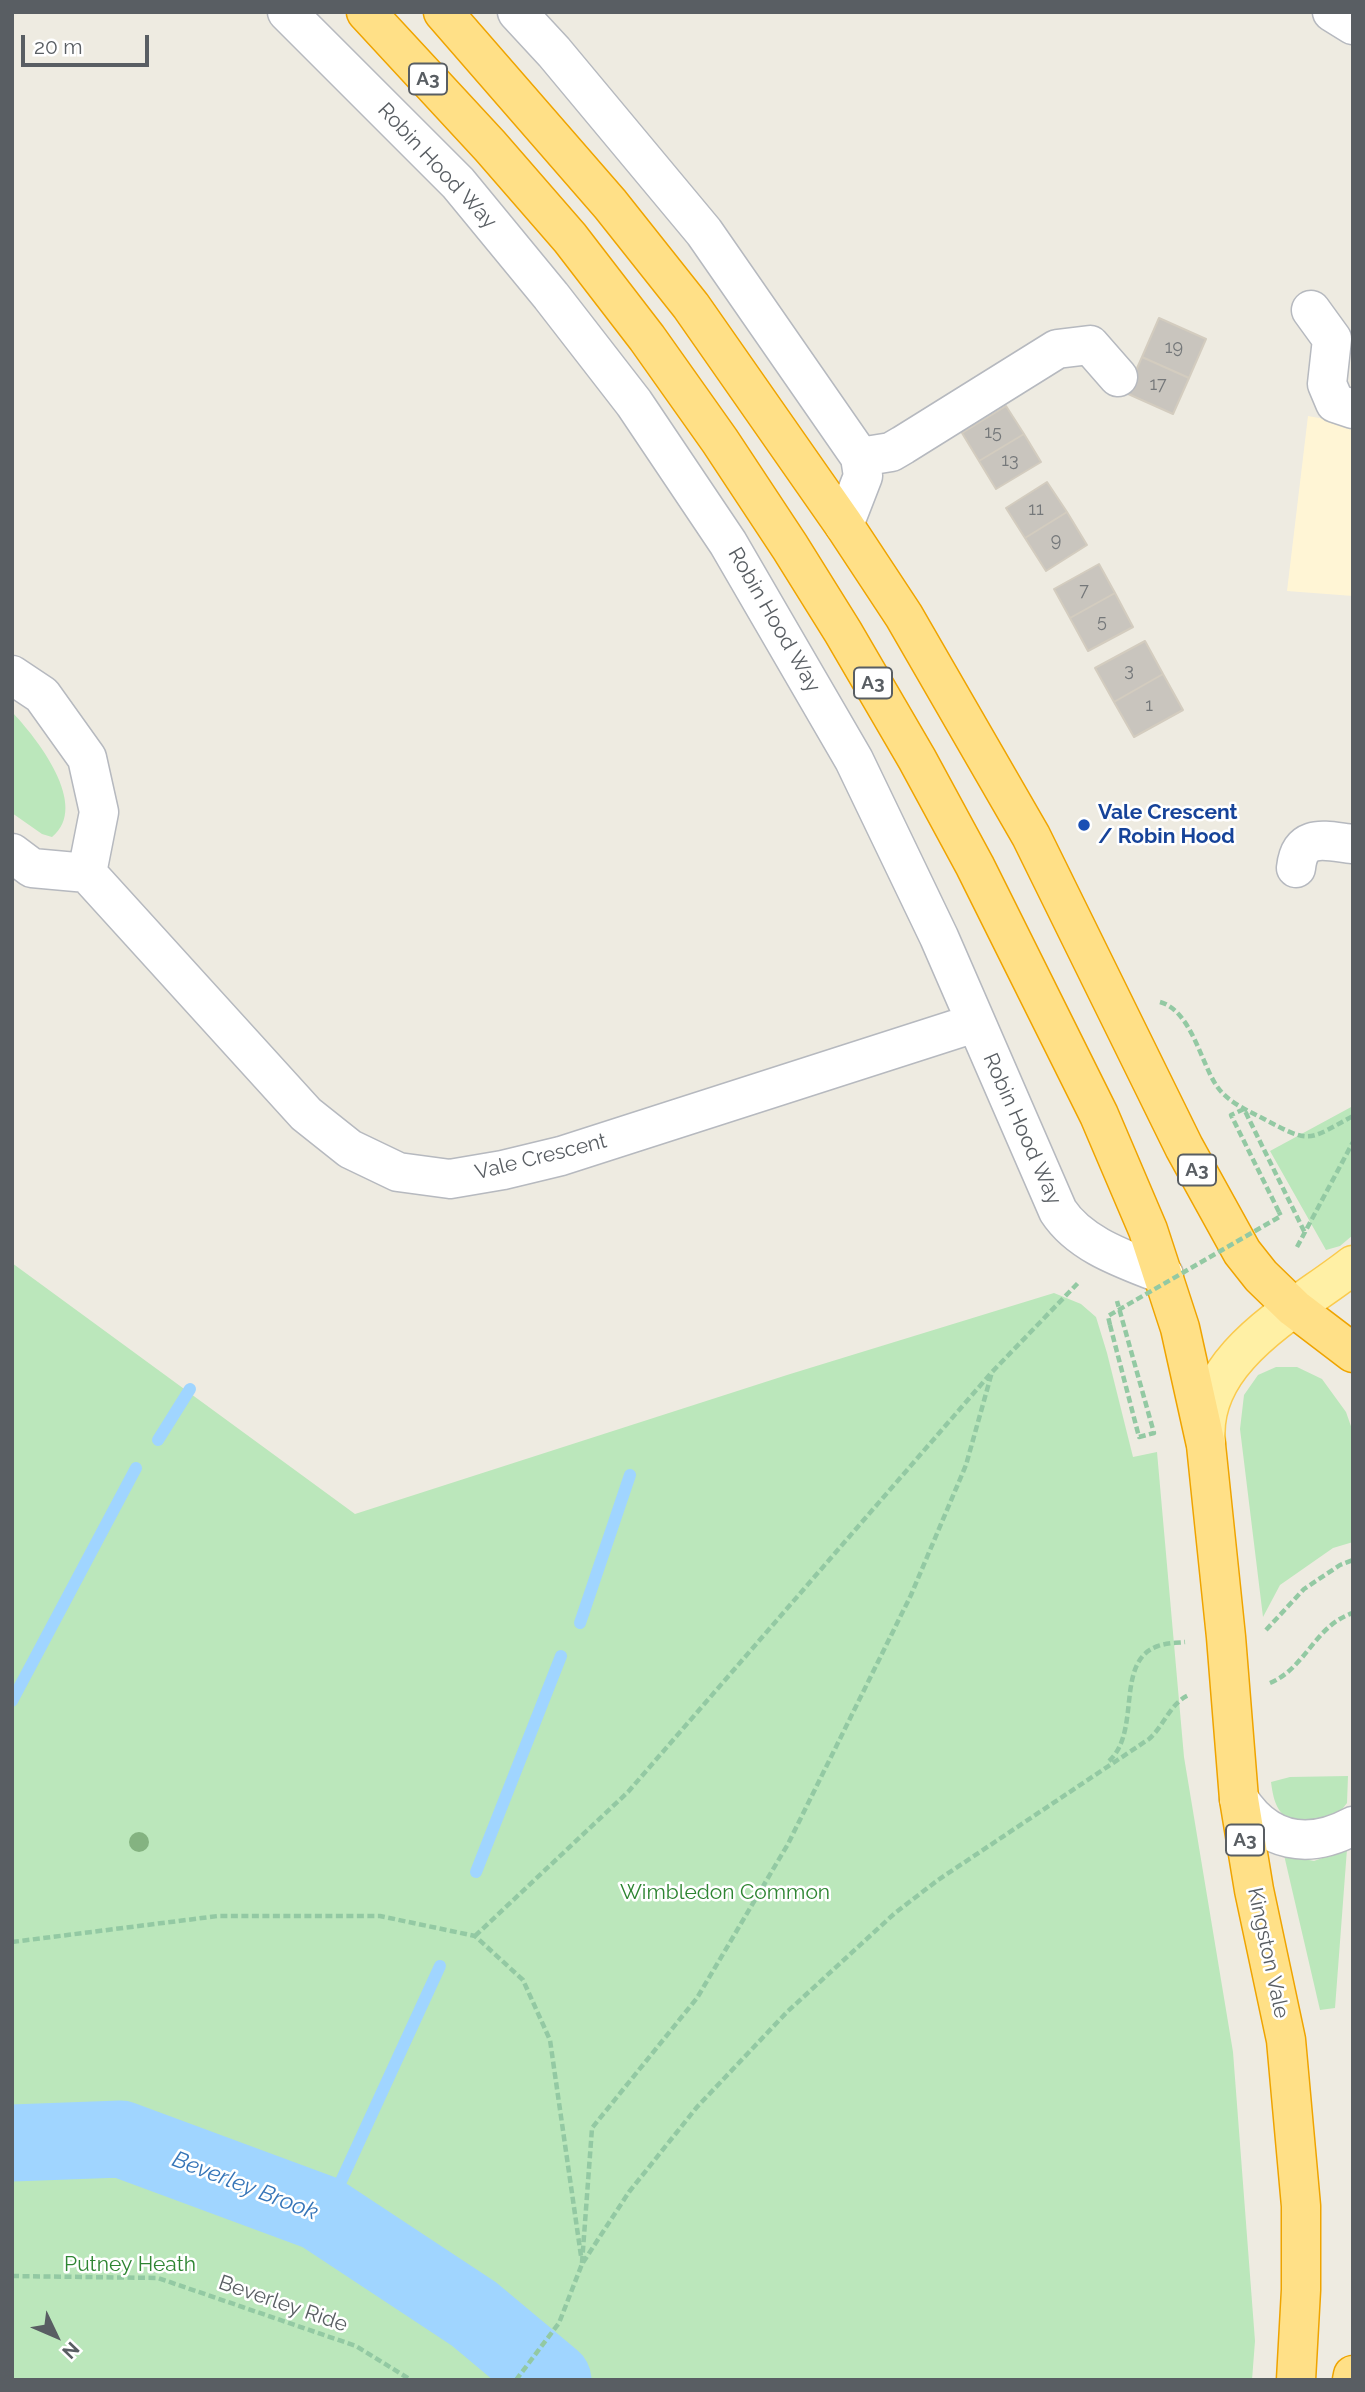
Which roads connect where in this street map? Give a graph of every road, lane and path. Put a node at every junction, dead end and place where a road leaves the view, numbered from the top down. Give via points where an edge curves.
1 (287, 12) edge
2 (366, 12) edge
3 (443, 12) edge
4 (517, 12) edge
5 (1332, 12) edge
6 (1353, 25) edge
7 (1311, 310) dead end
8 (1118, 377) dead end
9 (1353, 409) edge
10 (860, 457) junction
11 (844, 524) junction
12 (12, 675) edge
13 (1353, 844) edge
14 (12, 853) edge
15 (1296, 868) dead end
16 (87, 873) junction
17 (1152, 1000) dead end
18 (975, 1023) junction
19 (1353, 1116) edge
20 (1353, 1142) edge
21 (1305, 1233) junction
22 (1297, 1247) dead end
23 (1353, 1265) edge
24 (1164, 1275) junction
25 (1078, 1283) dead end
26 (1294, 1308) junction
27 (1120, 1310) dead end
28 (1353, 1353) edge
29 (992, 1372) junction
30 (1206, 1445) junction
31 (1353, 1560) edge
32 (1353, 1613) edge
33 (1263, 1632) dead end
34 (1185, 1642) dead end
35 (1266, 1684) dead end
36 (1191, 1694) dead end
37 (1098, 1771) junction
38 (1239, 1799) junction
39 (1353, 1826) edge
40 (475, 1936) junction
41 (12, 1942) edge
42 (582, 2264) junction
43 (12, 2276) edge
44 (1353, 2375) edge
45 (411, 2380) edge
46 (516, 2380) edge
47 (1296, 2380) edge
48 (1352, 2380) edge

1 - 18 street, Robin Hood Way via 458,183 634,403 729,543 853,760 939,937
2 - 24 highway, A3 via 570,239 720,441 844,632 1010,934 1120,1162
3 - 11 highway, A3 via 610,204 691,306
4 - 10 street via 704,232
5 - 6 street
7 - 9 street via 1332,339 1327,384 1335,402
8 - 10 street via 1090,345 1057,349 891,452
10 - 11 street via 863,476
11 - 26 highway, A3 via 904,616 1031,835 1225,1223 1261,1276
12 - 16 street via 42,695 87,758 99,812
13 - 15 street via 1310,842 1297,855
14 - 16 street via 32,868
16 - 18 street, Vale Crescent via 306,1114 350,1149 398,1172 450,1179 561,1156
17 - 19 path via 1174,1008 1182,1018 1216,1085 1233,1103 1307,1138
18 - 24 street, Robin Hood Way via 1064,1220 1100,1247
20 - 21 path
21 - 22 path
21 - 27 path, bridge via 1244,1109 1231,1115 1281,1216 1108,1317 1139,1437 1154,1433
23 - 26 main road, A3
24 - 30 highway, A3 via 1181,1328
25 - 29 path
26 - 28 highway, A3
26 - 30 main road, A3 via 1240,1353 1225,1373 1207,1415
29 - 40 path via 628,1792
29 - 42 path via 965,1465 911,1595 788,1844 696,1998 592,2128
30 - 38 highway, Kingston Vale / A3
31 - 33 path via 1304,1589
32 - 35 path via 1334,1621 1298,1664
34 - 37 path via 1158,1646 1136,1664 1124,1737 1115,1756
36 - 37 path via 1175,1704 1158,1731
37 - 42 path via 895,1913 796,2004 668,2143
38 - 39 street via 1250,1816 1289,1839 1335,1836
38 - 47 highway, Kingston Vale / A3 via 1286,2040 1293,2104 1301,2206
40 - 41 path via 380,1916 218,1916
40 - 42 path via 523,1980 550,2040
42 - 46 path via 559,2323
43 - 45 path, Beverley Ride via 158,2278 356,2346
44 - 48 highway

